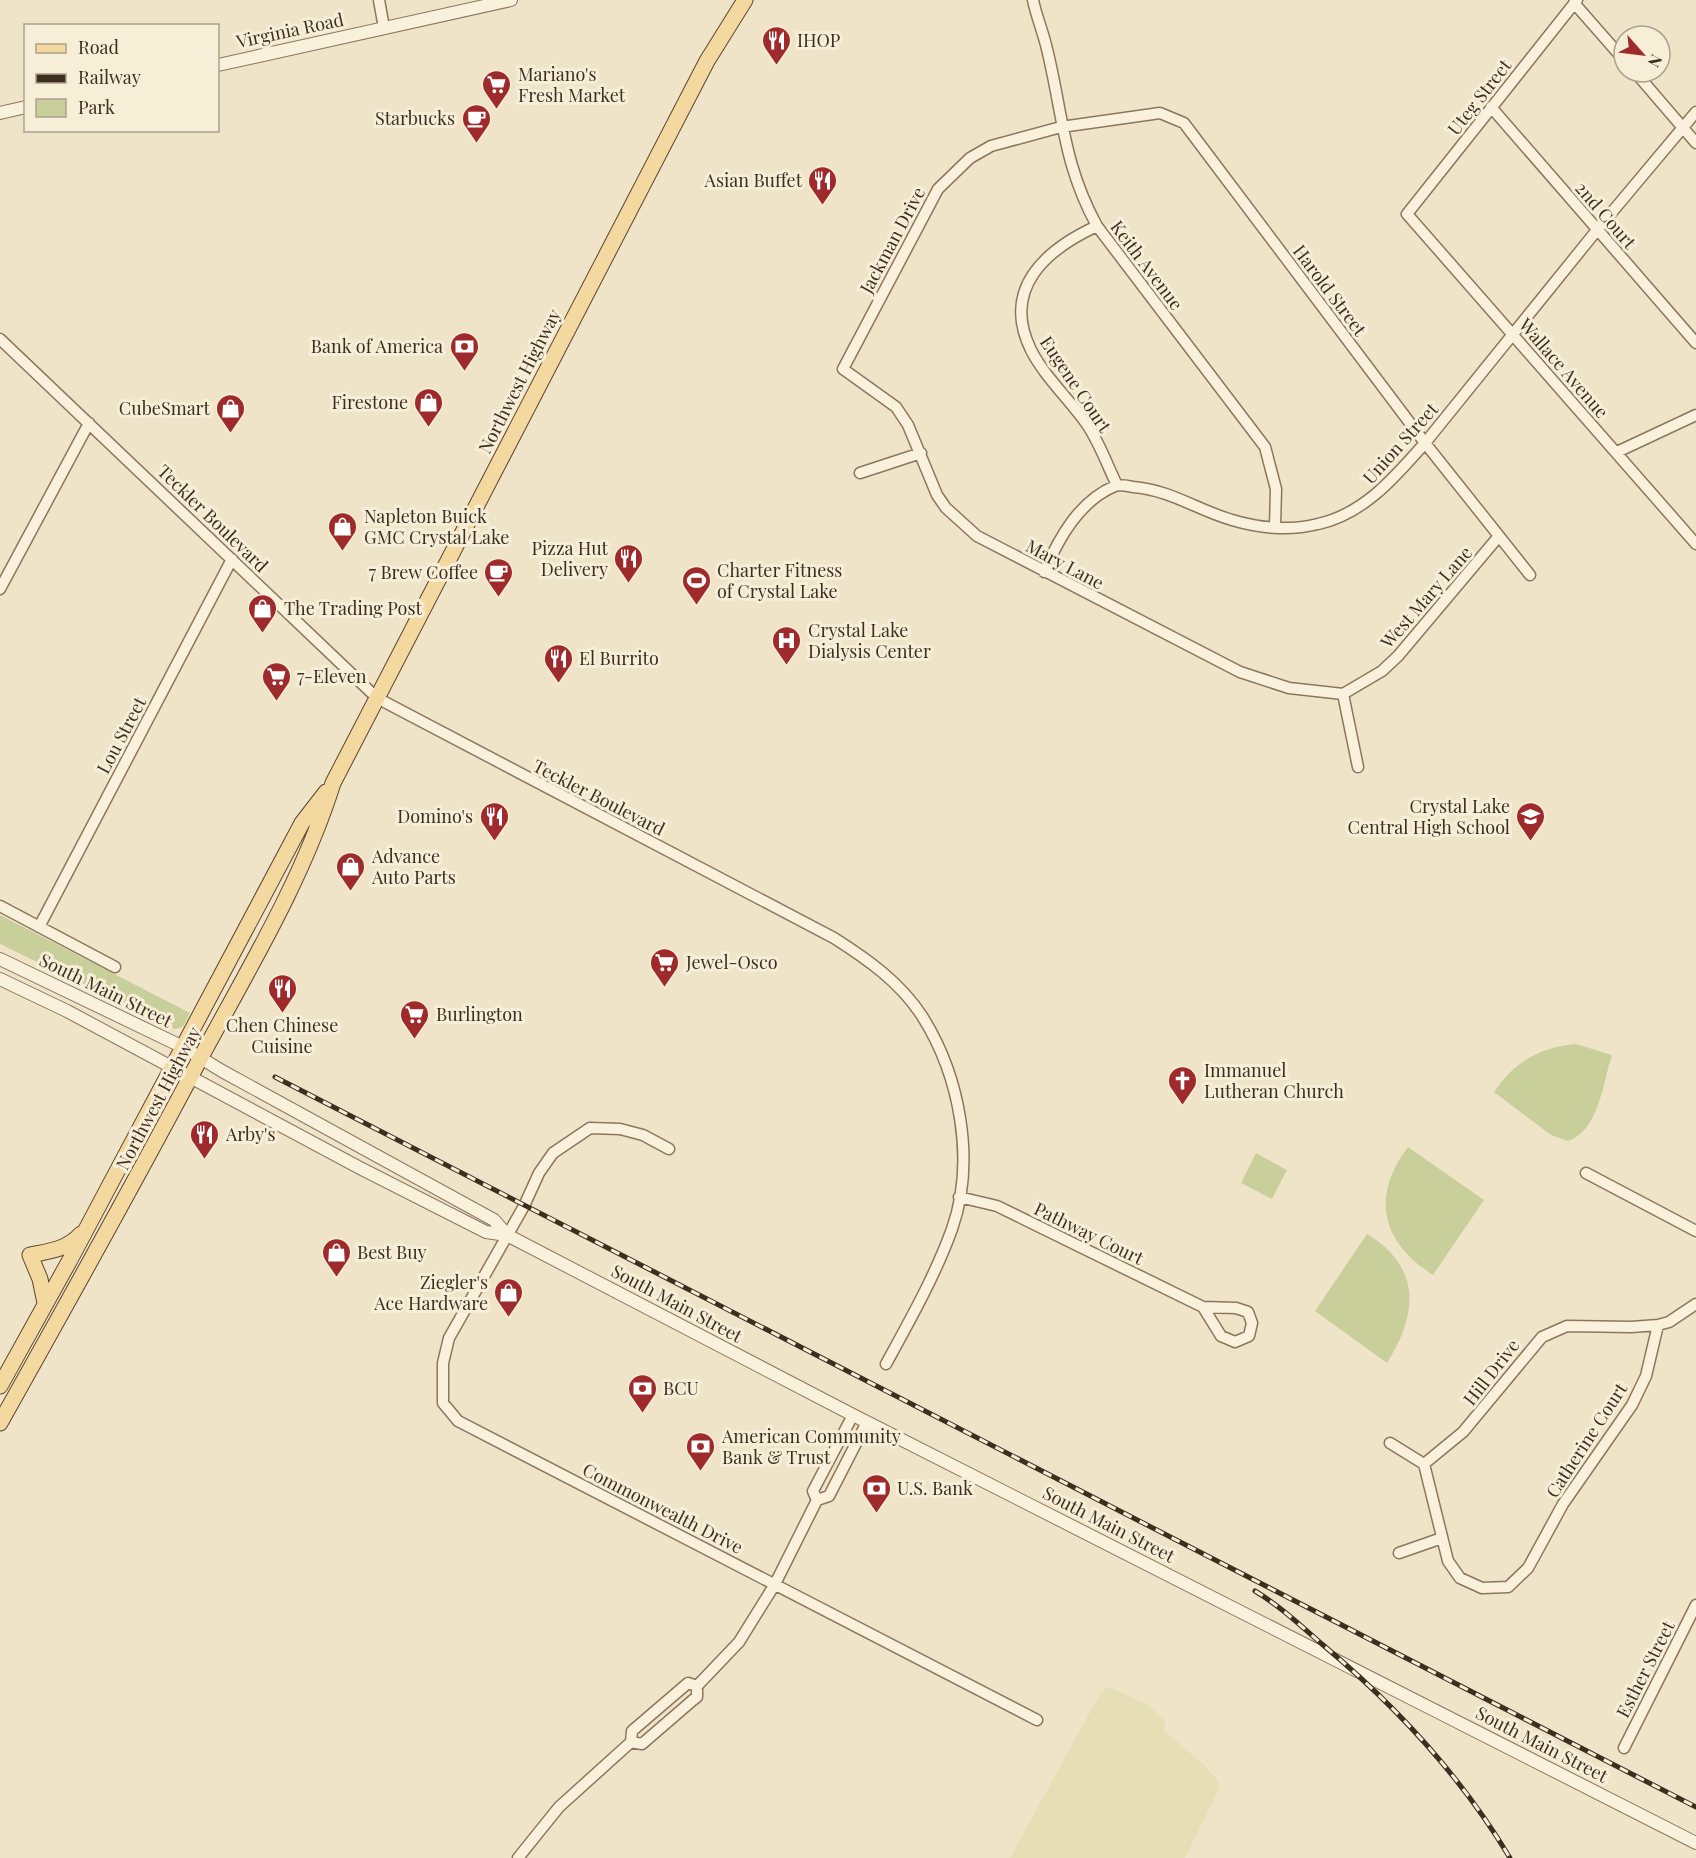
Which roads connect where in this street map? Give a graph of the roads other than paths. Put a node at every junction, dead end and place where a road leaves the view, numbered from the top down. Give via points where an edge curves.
1 (379, 0) edge
2 (511, 0) edge
3 (1033, 0) edge
4 (742, 2) edge
5 (1576, 2) edge
6 (384, 28) junction
7 (1612, 46) edge
8 (219, 65) edge
9 (1646, 84) edge
10 (24, 107) edge
11 (1491, 107) junction
12 (1696, 112) edge
13 (0, 113) edge
14 (1061, 127) junction
15 (1684, 128) junction
16 (1696, 143) edge
17 (1407, 214) joint
18 (1097, 226) junction
19 (1597, 230) junction
20 (1512, 334) junction
21 (0, 339) edge
22 (1696, 343) edge
23 (843, 369) joint
24 (1696, 415) edge
25 (89, 423) junction
26 (1425, 443) junction
27 (1617, 452) junction
28 (921, 453) junction
29 (860, 472) dead end
30 (1117, 485) junction
31 (1275, 527) junction
32 (1499, 536) junction
33 (1696, 544) edge
34 (232, 559) junction
35 (1044, 572) junction
36 (1530, 575) dead end
37 (0, 589) edge
38 (1343, 694) junction
39 (377, 698) junction
40 (1358, 767) dead end
41 (333, 783) junction
42 (0, 906) edge
43 (39, 927) junction
44 (0, 958) edge
45 (115, 967) dead end
46 (0, 979) edge
47 (183, 1047) junction
48 (201, 1058) junction
49 (172, 1067) junction
50 (190, 1078) junction
51 (669, 1149) dead end
52 (1586, 1173) dead end
53 (959, 1197) junction
54 (86, 1228) junction
55 (1696, 1231) edge
56 (507, 1235) junction
57 (45, 1303) junction
58 (1696, 1304) edge
59 (1203, 1307) junction
60 (1658, 1325) junction
61 (886, 1364) dead end
62 (0, 1386) edge
63 (853, 1415) junction
64 (867, 1422) junction
65 (0, 1423) edge
66 (1390, 1443) dead end
67 (1424, 1464) junction
68 (818, 1500) junction
69 (1442, 1538) junction
70 (1399, 1553) dead end
71 (775, 1584) junction
72 (1696, 1605) edge
73 (697, 1686) junction
74 (1037, 1720) dead end
75 (631, 1742) junction
76 (1624, 1748) dead end
77 (1696, 1843) edge
78 (518, 1858) edge

1 - 6 street
2 - 6 street, Virginia Road
3 - 14 street, Keith Avenue via 1046,45
4 - 39 main road, Northwest Highway via 707,61
5 - 7 street
5 - 11 street, Uteg Street
6 - 8 street, Virginia Road
9 - 15 street
10 - 13 street
11 - 17 street, Uteg Street
11 - 19 street, 2nd Court
12 - 15 street, Union Street
14 - 18 street, Keith Avenue via 1074,178
14 - 23 street, Jackman Drive via 991,146 970,158 938,189
14 - 26 street, Harold Street via 1160,113 1184,123
15 - 16 street
15 - 19 street, Union Street
17 - 20 street, Wallace Avenue
18 - 30 street, Eugene Court via 1059,247 1037,266 1025,289 1022,317 1032,352 1088,426
18 - 31 street, Keith Avenue via 1264,447 1276,489
19 - 20 street, Union Street
19 - 22 street, 2nd Court
20 - 26 street, Union Street
20 - 27 street, Wallace Avenue
21 - 25 street, Teckler Boulevard
23 - 28 street, Mary Lane via 896,407
24 - 27 street
25 - 34 street, Teckler Boulevard
25 - 37 street
26 - 31 street, Union Street via 1396,477 1347,513 1317,525
26 - 32 street, Harold Street
27 - 33 street, Wallace Avenue
28 - 29 street
28 - 35 street, Mary Lane via 930,483 946,508 976,536
30 - 31 street, Union Street via 1158,489 1229,519
30 - 35 street via 1082,508 1056,543
32 - 36 street, Harold Street
32 - 38 street, West Mary Lane via 1398,656 1382,671
34 - 39 street, Teckler Boulevard
34 - 43 street, Lou Street
35 - 38 street, Mary Lane via 1240,672 1289,688
38 - 40 street
39 - 41 main road, Northwest Highway
39 - 53 street, Teckler Boulevard via 786,911 869,960 921,1014 938,1046 960,1113 963,1150
41 - 47 main road, Northwest Highway via 302,822
41 - 48 main road, Northwest Highway via 318,830
42 - 43 street
43 - 45 street
44 - 47 street, South Main Street
46 - 49 street, South Main Street
47 - 48 street, South Main Street
47 - 49 main road, Northwest Highway
48 - 50 main road, Northwest Highway
48 - 56 street, South Main Street via 494,1220
49 - 50 street, South Main Street
49 - 54 main road, Northwest Highway
50 - 56 street, South Main Street via 486,1232
50 - 65 main road, Northwest Highway
51 - 56 street, Commonwealth Drive via 620,1129 590,1128 553,1153
52 - 55 street
53 - 59 street, Pathway Court via 997,1206
53 - 61 street, Teckler Boulevard via 953,1228 931,1280
54 - 57 main road, Northwest Highway
54 - 57 main road via 70,1245 30,1255
56 - 63 street, South Main Street
56 - 71 street, Commonwealth Drive via 448,1338 443,1363 443,1403 458,1421
57 - 62 main road, Northwest Highway
58 - 60 street, Hill Drive
59 - 59 street, Pathway Court via 1221,1336 1235,1342 1249,1336 1252,1323 1248,1312
60 - 67 street, Hill Drive via 1567,1326 1542,1337 1463,1432
60 - 69 street, Catherine Court via 1646,1376 1632,1405 1563,1504 1528,1568 1508,1587 1469,1584 1453,1570
63 - 64 street, South Main Street
63 - 68 street via 813,1491
64 - 68 street via 829,1496
64 - 77 street, South Main Street
66 - 67 street
67 - 69 street
68 - 71 street
69 - 70 street
71 - 73 street via 739,1642
71 - 74 street, Commonwealth Drive
72 - 76 street, Esther Street
73 - 75 street via 697,1696 662,1728 642,1744
73 - 75 street via 688,1683 632,1731
75 - 78 street via 559,1807

